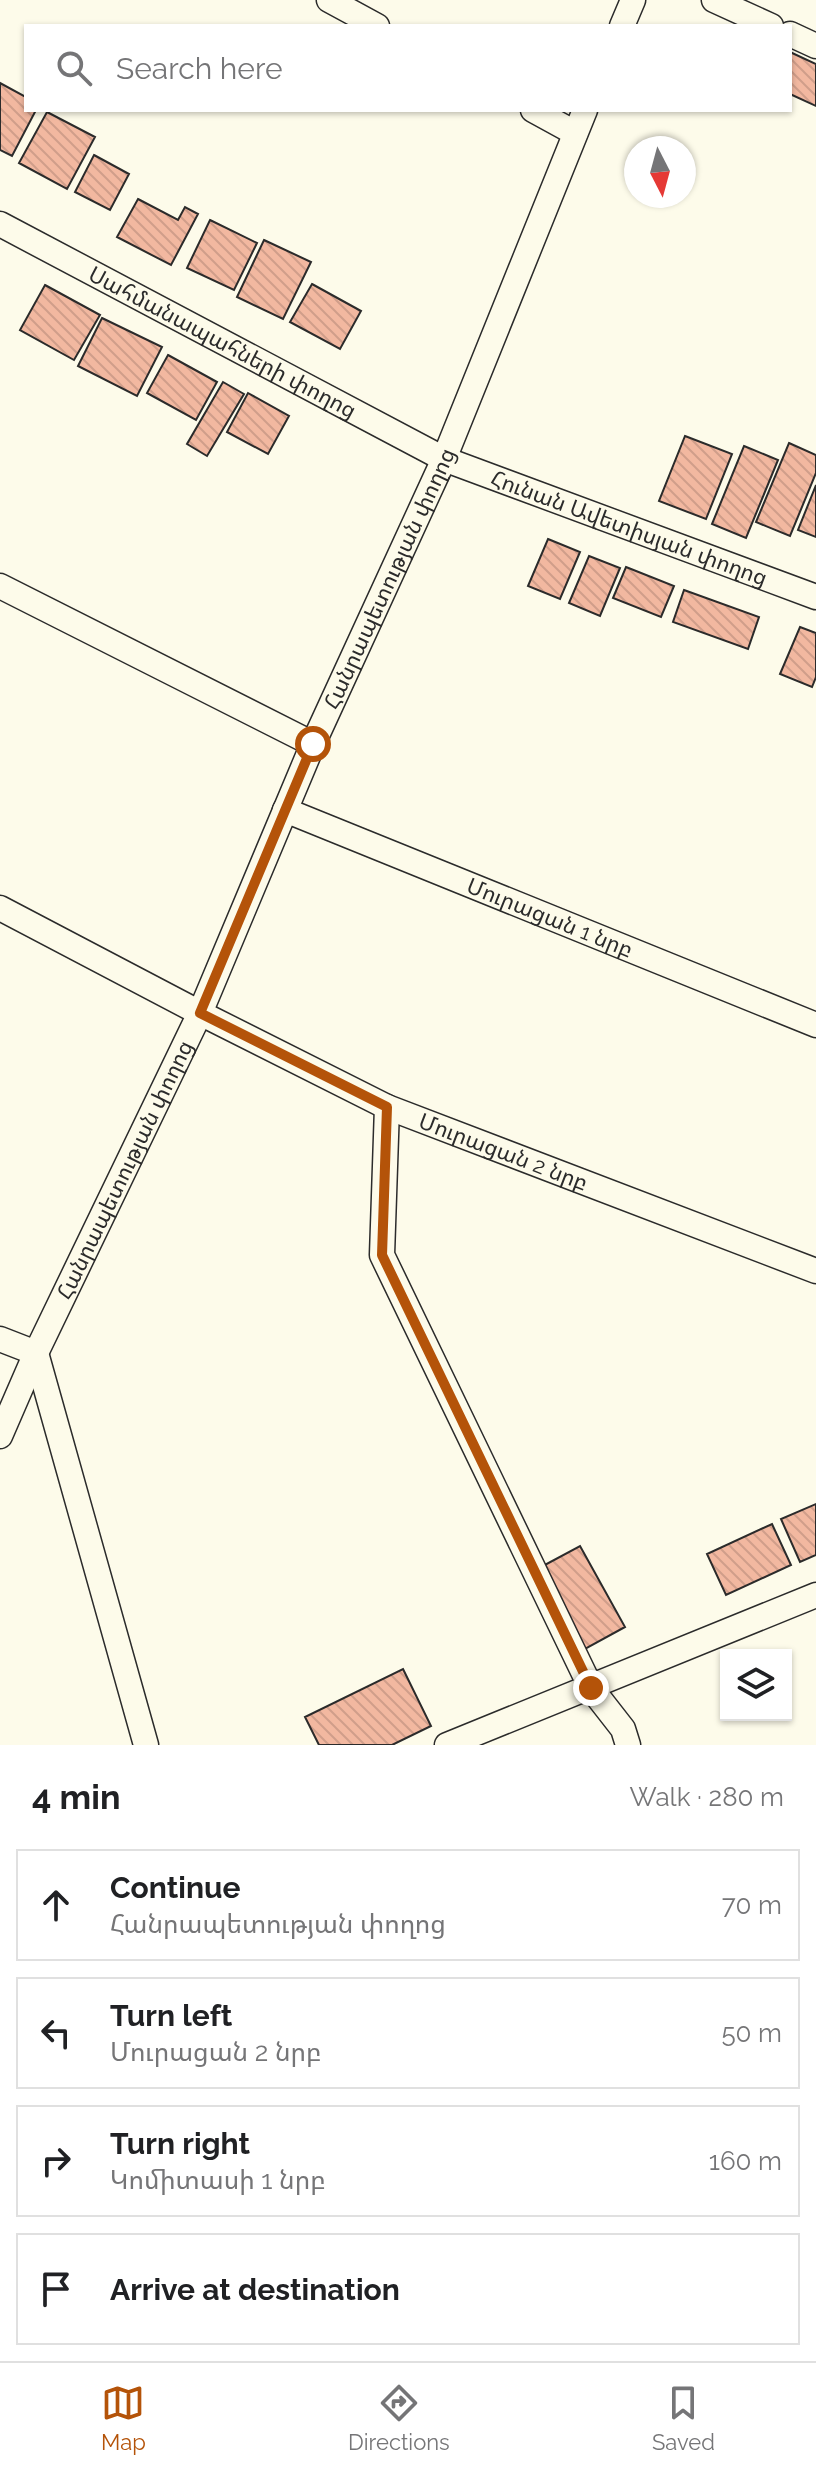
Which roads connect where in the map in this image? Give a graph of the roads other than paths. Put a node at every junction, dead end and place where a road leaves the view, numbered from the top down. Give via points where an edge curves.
1 (329, 0) edge
2 (633, 0) edge
3 (714, 0) edge
4 (373, 24) edge
5 (623, 24) edge
6 (767, 24) edge
7 (792, 35) edge
8 (816, 46) edge
9 (537, 112) edge
10 (584, 112) edge
11 (575, 133) junction
12 (0, 224) edge
13 (444, 459) junction
14 (0, 586) edge
15 (816, 597) edge
16 (313, 744) junction
17 (285, 810) junction
18 (0, 908) edge
19 (200, 1013) junction
20 (816, 1025) edge
21 (387, 1107) junction
22 (816, 1271) edge
23 (0, 1339) edge
24 (36, 1353) junction
25 (0, 1436) edge
26 (816, 1595) edge
27 (591, 1688) junction
28 (146, 1745) edge
29 (447, 1745) edge
30 (628, 1745) edge

1 - 4 street
2 - 5 street
3 - 6 street
7 - 8 street
9 - 11 street
10 - 11 street, Հանրապետության փողոց
11 - 13 street, Հանրապետության փողոց
12 - 13 street, Սահմանապահների փողոց
13 - 15 street, Հունան Ավետիսյան փողոց
13 - 16 street, Հանրապետության փողոց
14 - 16 street
16 - 17 street, Հանրապետության փողոց
17 - 19 street, Հանրապետության փողոց
17 - 20 street, Մուրացան 1 նրբ
18 - 19 street, Մուրացան 2 նրբ
19 - 21 street, Մուրացան 2 նրբ
19 - 24 street, Հանրապետության փողոց
21 - 22 street, Մուրացան 2 նրբ
21 - 27 street via 382,1255
23 - 24 street
24 - 25 street, Հանրապետության փողոց
24 - 28 street
26 - 27 street
27 - 29 street
27 - 30 street via 623,1729

